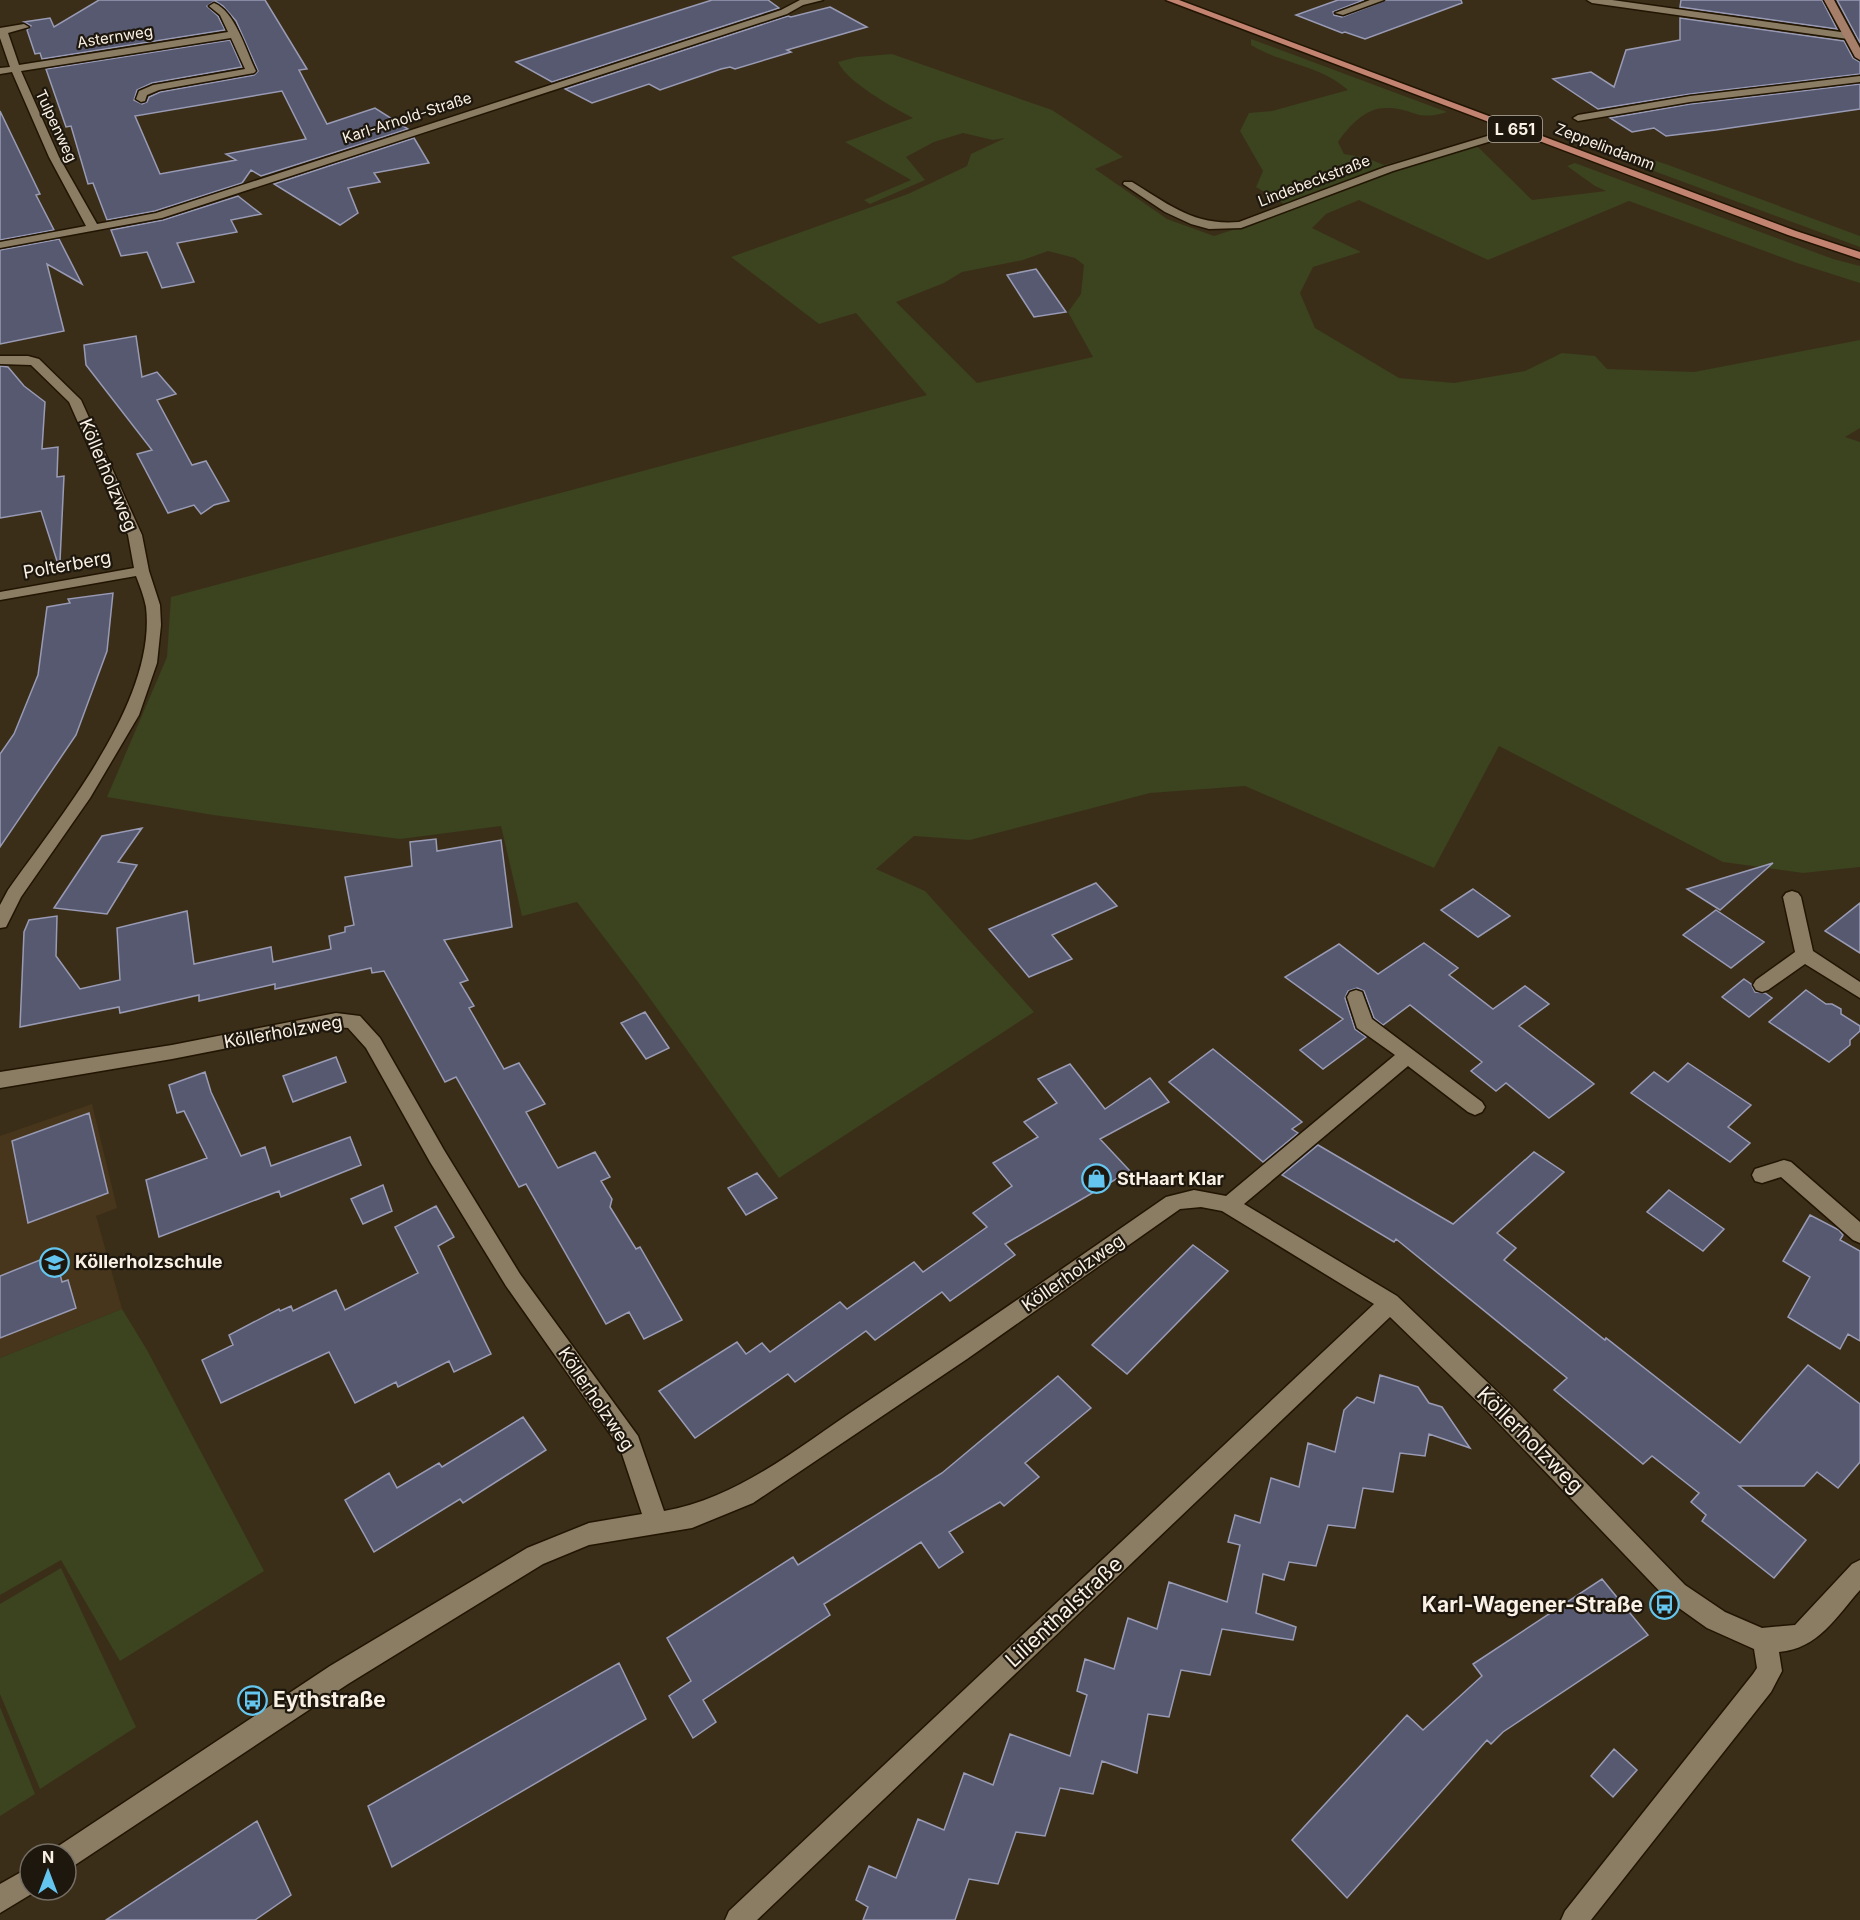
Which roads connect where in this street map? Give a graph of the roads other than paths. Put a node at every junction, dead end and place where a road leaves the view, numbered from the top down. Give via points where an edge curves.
1 (818, 0) edge
2 (1171, 0) edge
3 (1379, 0) edge
4 (1592, 0) edge
5 (1829, 0) edge
6 (799, 2) edge
7 (214, 6) dead end
8 (1340, 13) dead end
9 (24, 27) dead end
10 (1, 31) edge
11 (235, 34) junction
12 (1848, 36) junction
13 (1860, 57) edge
14 (14, 69) junction
15 (0, 71) edge
16 (1860, 79) edge
17 (141, 99) dead end
18 (1578, 118) dead end
19 (1517, 130) junction
20 (1128, 184) dead end
21 (94, 229) junction
22 (0, 245) edge
23 (1860, 256) edge
24 (0, 360) edge
25 (142, 571) junction
26 (0, 596) edge
27 (1792, 897) dead end
28 (0, 922) edge
29 (1805, 955) junction
30 (1762, 985) dead end
31 (1860, 991) edge
32 (1356, 997) dead end
33 (1408, 1055) junction
34 (0, 1080) edge
35 (1474, 1107) dead end
36 (1762, 1175) dead end
37 (1229, 1205) junction
38 (1860, 1234) edge
39 (1390, 1304) junction
40 (656, 1523) junction
41 (1860, 1572) edge
42 (1765, 1641) junction
43 (78, 1848) edge
44 (18, 1888) edge
45 (0, 1900) edge
46 (738, 1920) edge
47 (1574, 1920) edge

1 - 6 street, Karl-Arnold-Straße
2 - 19 main road, Zeppelindamm / L 651
3 - 8 street
4 - 12 street
5 - 12 street
6 - 21 street, Karl-Arnold-Straße via 784,12 213,199 158,216
7 - 11 street via 224,12
9 - 10 street, Tulpenweg
10 - 14 street, Tulpenweg
11 - 14 street, Asternweg
11 - 17 street via 251,71 157,87 146,91
12 - 13 street
14 - 15 street, Asternweg
14 - 21 street, Tulpenweg via 46,144
16 - 18 street via 1690,99
19 - 20 street, Lindebeckstraße via 1389,169 1241,225 1220,229 1184,218
19 - 23 main road, Zeppelindamm / L 651
21 - 22 street, Karl-Arnold-Straße
24 - 25 street, Köllerholzweg via 35,362 75,400 135,535
25 - 26 street, Polterberg
25 - 28 street, Köllerholzweg via 153,605 154,625 143,685 115,745
27 - 29 street
29 - 30 street
29 - 31 street
32 - 33 street via 1364,1023
33 - 35 street
33 - 37 street
34 - 40 street, Köllerholzweg via 336,1020 353,1021 373,1043 513,1280 630,1443
36 - 38 street via 1784,1168
37 - 39 street, Köllerholzweg
37 - 40 street, Köllerholzweg via 1201,1197 1173,1203 745,1495 692,1517
39 - 42 street, Köllerholzweg via 1496,1405 1677,1593 1716,1620
39 - 46 street, Lilienthalstraße
40 - 43 street via 589,1534 535,1556 339,1675
41 - 42 street via 1808,1632
42 - 47 street via 1770,1671 1758,1690
44 - 45 street

